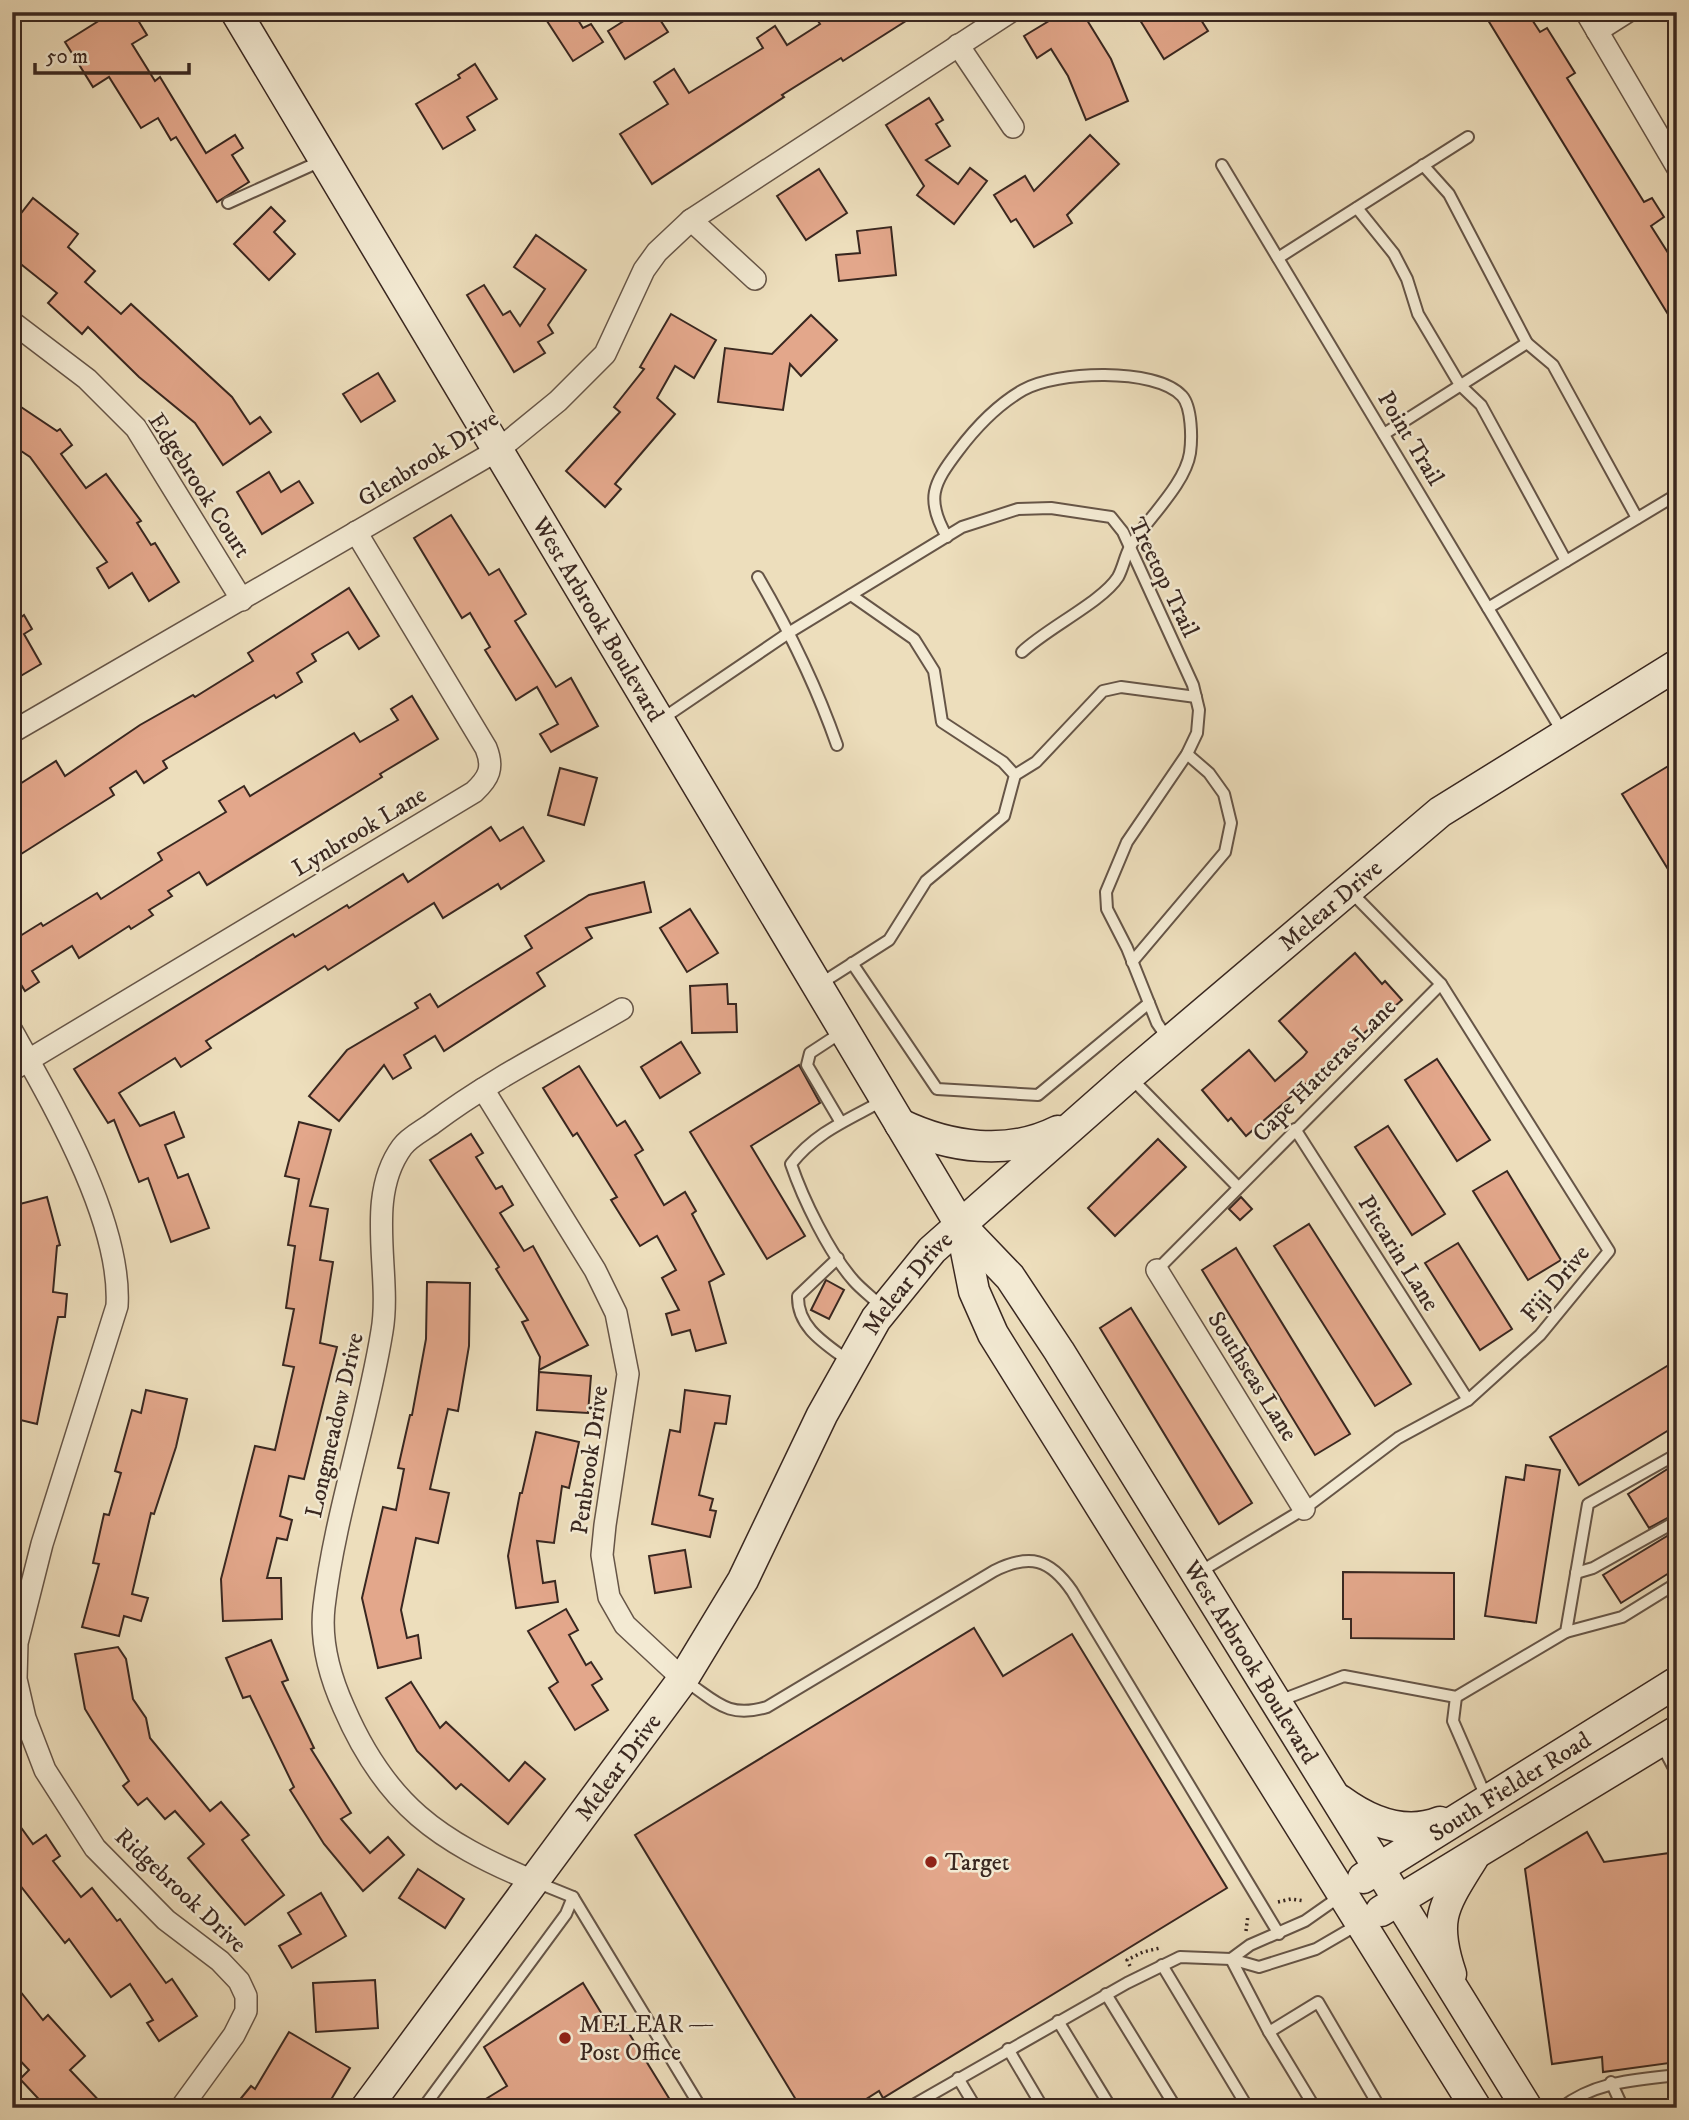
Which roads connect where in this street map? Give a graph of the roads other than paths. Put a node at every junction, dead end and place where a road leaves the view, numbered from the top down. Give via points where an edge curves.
1 (236, 12) edge
2 (1010, 12) edge
3 (1586, 12) edge
4 (1627, 12) edge
5 (1597, 31) junction
6 (958, 45) junction
7 (1013, 127) dead end
8 (1468, 137) dead end
9 (324, 159) junction
10 (1222, 165) dead end
11 (1423, 165) junction
12 (1677, 167) edge
13 (228, 203) dead end
14 (1357, 208) junction
15 (691, 220) junction
16 (1278, 258) junction
17 (755, 279) dead end
18 (12, 322) edge
19 (1527, 343) junction
20 (1460, 385) junction
21 (1384, 434) junction
22 (498, 450) junction
23 (1671, 498) dead end
24 (1637, 518) junction
25 (356, 532) junction
26 (947, 537) junction
27 (1130, 548) junction
28 (1566, 561) junction
29 (758, 577) dead end
30 (851, 595) junction
31 (242, 600) junction
32 (1488, 608) junction
33 (790, 632) junction
34 (1023, 652) dead end
35 (1677, 665) edge
36 (1196, 697) junction
37 (660, 721) junction
38 (12, 732) edge
39 (1563, 733) junction
40 (837, 745) dead end
41 (1187, 754) junction
42 (1015, 775) junction
43 (1347, 888) junction
44 (1132, 962) junction
45 (852, 963) junction
46 (1441, 984) junction
47 (817, 985) junction
48 (1149, 1003) junction
49 (622, 1009) dead end
50 (12, 1031) edge
51 (845, 1031) junction
52 (1170, 1041) junction
53 (21, 1065) edge
54 (1129, 1076) junction
55 (483, 1089) junction
56 (893, 1112) junction
57 (840, 1121) junction
58 (1074, 1123) junction
59 (1295, 1129) junction
60 (1237, 1186) junction
61 (961, 1226) junction
62 (838, 1258) junction
63 (1157, 1270) joint
64 (884, 1309) junction
65 (851, 1364) junction
66 (1468, 1400) junction
67 (1677, 1454) edge
68 (1304, 1509) junction
69 (1677, 1521) edge
70 (1198, 1573) junction
71 (1576, 1573) junction
72 (1677, 1583) edge
73 (1566, 1632) junction
74 (683, 1679) junction
75 (1677, 1682) edge
76 (1456, 1697) junction
77 (1277, 1702) junction
78 (1668, 1736) edge
79 (1677, 1773) edge
80 (1333, 1795) junction
81 (1475, 1806) junction
82 (1477, 1851) junction
83 (1377, 1867) junction
84 (533, 1881) junction
85 (1344, 1893) junction
86 (573, 1897) junction
87 (1397, 1901) junction
88 (1363, 1922) junction
89 (1279, 1934) junction
90 (1231, 1959) junction
91 (1162, 1965) junction
92 (1106, 1994) junction
93 (1460, 2001) junction
94 (1058, 2021) junction
95 (1269, 2032) junction
96 (1008, 2049) junction
97 (1677, 2075) edge
98 (958, 2078) junction
99 (1611, 2082) junction
100 (181, 2108) edge
101 (366, 2108) edge
102 (423, 2108) edge
103 (701, 2108) edge
104 (908, 2108) edge
105 (976, 2108) edge
106 (1043, 2108) edge
107 (1111, 2108) edge
108 (1176, 2108) edge
109 (1248, 2108) edge
110 (1315, 2108) edge
111 (1380, 2108) edge
112 (1476, 2108) edge
113 (1527, 2108) edge
114 (1562, 2108) edge
115 (1623, 2108) edge

1 - 9 street, West Arbrook Boulevard
2 - 6 street, Glenbrook Drive
3 - 5 street
4 - 5 street
5 - 12 street
6 - 7 street
6 - 15 street, Glenbrook Drive
8 - 11 lane
9 - 13 lane
9 - 22 street, West Arbrook Boulevard
10 - 16 lane, Point Trail
11 - 14 lane
11 - 19 lane via 1449,194
14 - 16 lane
14 - 20 lane via 1394,254 1418,314
15 - 17 street
15 - 22 street, Glenbrook Drive via 645,270 605,354 558,401
16 - 21 lane, Point Trail
18 - 31 street, Edgebrook Court via 87,379 136,428
19 - 20 lane
19 - 24 lane via 1553,365
20 - 21 lane
20 - 28 lane via 1481,405
21 - 32 lane, Point Trail
22 - 25 street, Glenbrook Drive
22 - 37 street, West Arbrook Boulevard
23 - 24 lane
24 - 28 lane
25 - 31 street, Glenbrook Drive
25 - 53 street, Lynbrook Lane via 486,748 492,762 487,780
26 - 27 lane, Treetop Trail via 993,515 1051,508 1111,517
26 - 27 lane via 937,519 935,486 990,414 1026,388 1068,376 1110,374 1164,386 1187,405 1189,456 1175,485
26 - 30 lane, Treetop Trail
27 - 34 lane via 1110,585
27 - 36 lane, Treetop Trail
28 - 32 lane
29 - 33 lane
30 - 33 lane, Treetop Trail
30 - 42 lane via 914,639 934,671 942,722
31 - 38 street, Glenbrook Drive
32 - 39 lane, Point Trail
33 - 37 lane, Treetop Trail
33 - 40 lane via 817,687
35 - 39 street, Melear Drive
36 - 41 lane, Treetop Trail via 1197,733
36 - 42 lane via 1121,687 1103,691 1036,762
37 - 47 street, West Arbrook Boulevard
39 - 43 street, Melear Drive via 1440,812
41 - 44 lane, Treetop Trail via 1127,842 1106,891 1107,909
41 - 44 lane via 1224,794 1231,823 1225,852
42 - 45 lane via 1004,816 926,881 889,940
43 - 46 lane, Fiji Drive
43 - 52 street, Melear Drive
44 - 48 lane, Treetop Trail
45 - 47 lane
45 - 48 lane via 937,1089 1038,1095
46 - 59 lane, Cape Hatteras Lane
46 - 66 lane, Fiji Drive via 1609,1251 1541,1335
47 - 51 street, West Arbrook Boulevard
48 - 52 lane, Treetop Trail
49 - 55 street, Longmeadow Drive
50 - 53 street, Ridgebrook Drive
51 - 56 street, West Arbrook Boulevard
51 - 57 lane via 810,1053 807,1065
52 - 54 street, Melear Drive
53 - 100 street, Ridgebrook Drive via 68,1131 113,1250 118,1281 117,1306 42,1544 17,1643 16,1679 45,1770 95,1848 166,1920 220,1961 246,1996 246,2011 234,2035
54 - 58 street, Melear Drive
54 - 60 lane
55 - 74 street, Penbrook Drive via 595,1270 616,1313 628,1374 602,1555 609,1597 625,1625
55 - 84 street, Longmeadow Drive via 403,1146 390,1173 384,1201 384,1318 344,1490 323,1609 325,1645 332,1681 352,1728 374,1770 392,1791 435,1829 477,1857
56 - 57 lane
56 - 58 street via 928,1137 963,1146 1037,1142
56 - 61 street, West Arbrook Boulevard
57 - 62 lane via 804,1147 791,1164
58 - 61 street, Melear Drive
59 - 60 lane, Cape Hatteras Lane
59 - 66 lane, Pitcarin Lane
60 - 63 lane, Cape Hatteras Lane
61 - 64 street, Melear Drive via 932,1250
61 - 70 street, West Arbrook Boulevard via 1010,1277
61 - 85 street, West Arbrook Boulevard via 974,1291 993,1334
62 - 64 lane via 853,1280
62 - 65 lane via 798,1296 798,1311 814,1336
63 - 68 street, Southseas Lane
64 - 65 street, Melear Drive
65 - 74 street, Melear Drive via 743,1580
66 - 68 lane, Fiji Drive via 1398,1438
67 - 71 lane via 1588,1504
68 - 70 lane, Fiji Drive
69 - 71 lane
70 - 77 street, West Arbrook Boulevard
71 - 73 lane
72 - 73 lane via 1622,1617
73 - 76 lane
74 - 84 street, Melear Drive
74 - 89 lane via 730,1710 746,1713 767,1707 994,1571 1011,1563 1045,1563 1072,1591
75 - 81 street, South Fielder Road
76 - 77 lane via 1344,1676
76 - 81 lane via 1453,1721
77 - 80 street, West Arbrook Boulevard
78 - 79 lane
78 - 82 street, South Fielder Road
80 - 81 street via 1387,1826 1432,1825
80 - 83 street, West Arbrook Boulevard
81 - 83 street, South Fielder Road
82 - 87 street, South Fielder Road
82 - 93 street via 1445,1903 1443,1915 1444,1953
83 - 85 street, South Fielder Road
83 - 87 street, West Arbrook Boulevard
84 - 86 lane
84 - 101 street, Melear Drive
85 - 88 street, West Arbrook Boulevard
85 - 89 lane
86 - 102 lane via 566,1914
86 - 103 lane
87 - 88 street, South Fielder Road
87 - 93 street, West Arbrook Boulevard
88 - 90 lane via 1316,1949 1259,1968
88 - 112 street, West Arbrook Boulevard
89 - 90 lane via 1250,1945
90 - 91 lane via 1180,1957
90 - 95 lane
91 - 92 lane
91 - 109 lane
92 - 94 lane
92 - 108 lane
93 - 113 street, West Arbrook Boulevard
94 - 96 lane
94 - 107 lane
95 - 110 lane
95 - 111 lane via 1318,2002
96 - 98 lane
96 - 106 lane
97 - 99 lane
98 - 104 lane
98 - 105 lane
99 - 114 lane
99 - 115 lane

